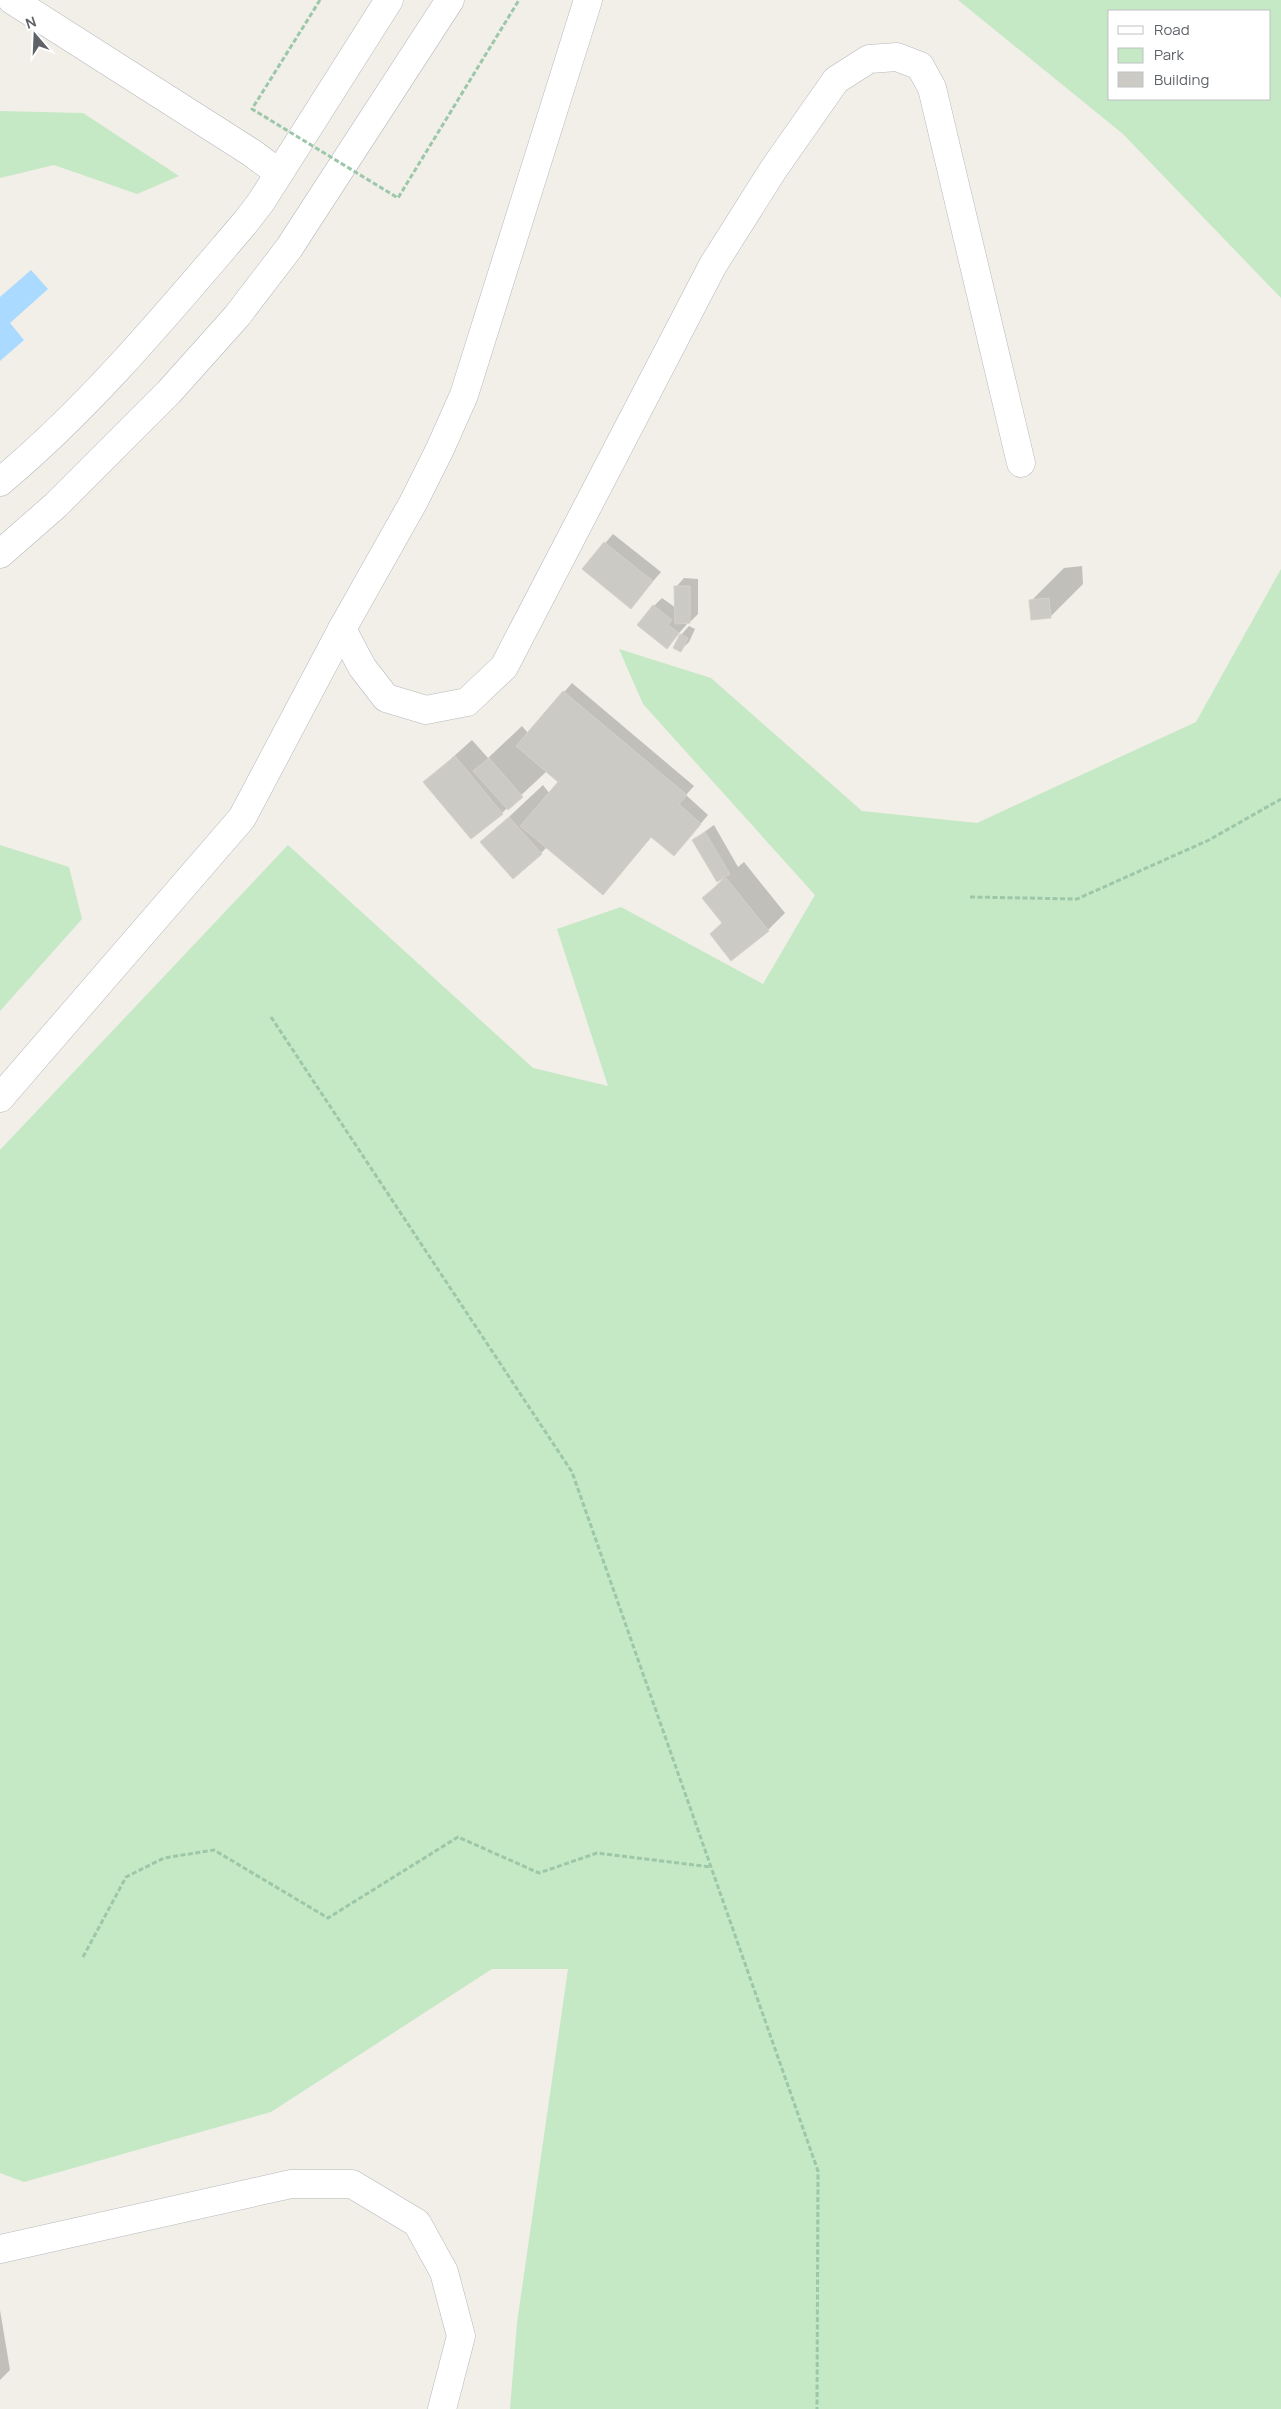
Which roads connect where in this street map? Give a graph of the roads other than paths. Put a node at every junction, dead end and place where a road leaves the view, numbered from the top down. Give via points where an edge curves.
1 (12, 0) edge
2 (389, 0) edge
3 (450, 0) edge
4 (588, 0) edge
5 (279, 173) junction
6 (1021, 463) dead end
7 (0, 482) edge
8 (0, 554) edge
9 (342, 629) junction
10 (0, 1098) edge
11 (0, 2248) edge
12 (442, 2409) edge

1 - 5 street
2 - 5 street
3 - 8 street via 289,248 237,316 170,392 56,506
4 - 9 street via 464,395 413,503
5 - 7 street via 244,224 133,354
6 - 9 street via 932,88 920,66 897,57 869,59 836,80 773,170 713,265 504,667 467,702 426,710 386,698 362,667
9 - 10 street via 242,818
11 - 12 street via 292,2184 352,2184 416,2223 444,2272 461,2336

